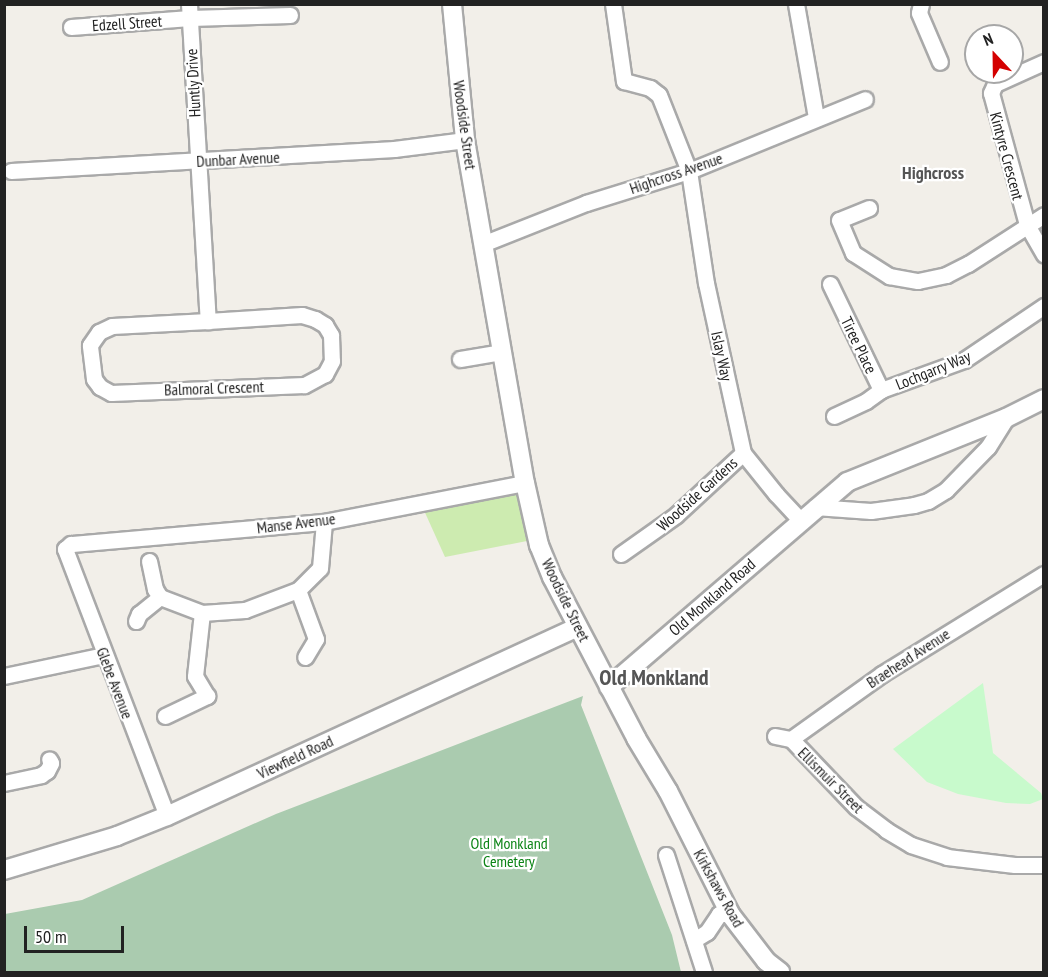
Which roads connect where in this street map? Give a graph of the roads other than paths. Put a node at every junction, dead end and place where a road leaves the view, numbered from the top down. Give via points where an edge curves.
1 (452, 4) edge
2 (613, 4) edge
3 (796, 4) edge
4 (921, 4) edge
5 (190, 11) edge
6 (290, 15) dead end
7 (71, 27) dead end
8 (940, 62) dead end
9 (1044, 62) edge
10 (865, 99) dead end
11 (816, 118) junction
12 (465, 140) junction
13 (197, 161) junction
14 (11, 171) dead end
15 (689, 171) junction
16 (869, 208) dead end
17 (1044, 215) edge
18 (1027, 225) junction
19 (485, 243) junction
20 (1044, 255) edge
21 (830, 284) dead end
22 (1044, 306) edge
23 (208, 321) junction
24 (502, 352) junction
25 (460, 360) dead end
26 (881, 390) junction
27 (1044, 399) edge
28 (834, 416) dead end
29 (1006, 418) junction
30 (743, 453) junction
31 (525, 483) junction
32 (815, 507) junction
33 (801, 521) junction
34 (324, 522) junction
35 (66, 549) joint
36 (621, 554) dead end
37 (149, 561) dead end
38 (1044, 574) edge
39 (298, 590) junction
40 (160, 597) junction
41 (202, 613) junction
42 (136, 621) dead end
43 (578, 627) junction
44 (104, 655) junction
45 (305, 657) dead end
46 (4, 675) edge
47 (609, 687) junction
48 (165, 717) dead end
49 (775, 736) dead end
50 (791, 738) junction
51 (49, 759) dead end
52 (4, 783) edge
53 (670, 796) joint
54 (167, 816) junction
55 (666, 855) dead end
56 (1044, 864) edge
57 (4, 870) edge
58 (730, 914) junction
59 (694, 940) junction
60 (704, 972) edge
61 (780, 972) edge

1 - 12 street, Woodside Street
2 - 15 street, Islay Way via 624,81 650,88 659,95
3 - 11 street
4 - 8 street via 919,13
5 - 6 street, Edzell Street
5 - 7 street, Edzell Street
5 - 13 street, Huntly Drive
9 - 18 street, Kintyre Crescent via 994,84 991,93
10 - 11 street, Highcross Avenue
11 - 15 street, Highcross Avenue
12 - 13 street, Dunbar Avenue via 394,149
12 - 19 street, Woodside Street
13 - 14 street, Dunbar Avenue
13 - 23 street
15 - 19 street, Highcross Avenue via 586,203
15 - 30 street, Islay Way via 706,283
16 - 18 street via 840,220 853,253 889,276 918,281 946,275 968,264
17 - 18 street, Kintyre Crescent
18 - 20 street
19 - 24 street, Woodside Street
21 - 26 street, Tiree Place
22 - 26 street, Lochgarry Way via 964,360
23 - 23 street, Balmoral Crescent via 112,326 99,332 90,345 94,379 111,393 304,386 325,374 332,361 331,335 315,319 302,315
24 - 25 street
24 - 31 street, Woodside Street
26 - 28 street, Tiree Place
27 - 29 street, Old Monkland Road
29 - 32 street, Old Monkland Road via 870,471 847,482
29 - 32 street via 988,447 952,484 928,501 871,511
30 - 33 street, Islay Way
30 - 36 street, Woodside Gardens via 676,515
31 - 34 street, Manse Avenue
31 - 43 street, Woodside Street via 543,555
32 - 33 street, Old Monkland Road
33 - 47 street, Old Monkland Road
34 - 35 street, Manse Avenue via 71,544
34 - 39 street via 320,568
35 - 44 street, Glebe Avenue
37 - 40 street
38 - 50 street, Braehead Avenue via 882,674
39 - 41 street via 245,610
39 - 45 street via 316,639
40 - 41 street
40 - 42 street
41 - 48 street via 195,676 207,696
43 - 47 street, Woodside Street
43 - 54 street, Viewfield Road
44 - 46 street
44 - 54 street, Glebe Avenue
47 - 53 street, Woodside Street
49 - 50 street
50 - 56 street, Ellismuir Street via 856,807 911,845 947,857 1015,865
51 - 52 street via 51,763 41,775
53 - 58 street, Kirkshaws Road
54 - 57 street, Viewfield Road via 117,836
55 - 59 street
58 - 59 street via 719,914 706,932
58 - 61 street, Kirkshaws Road via 766,961
59 - 60 street

